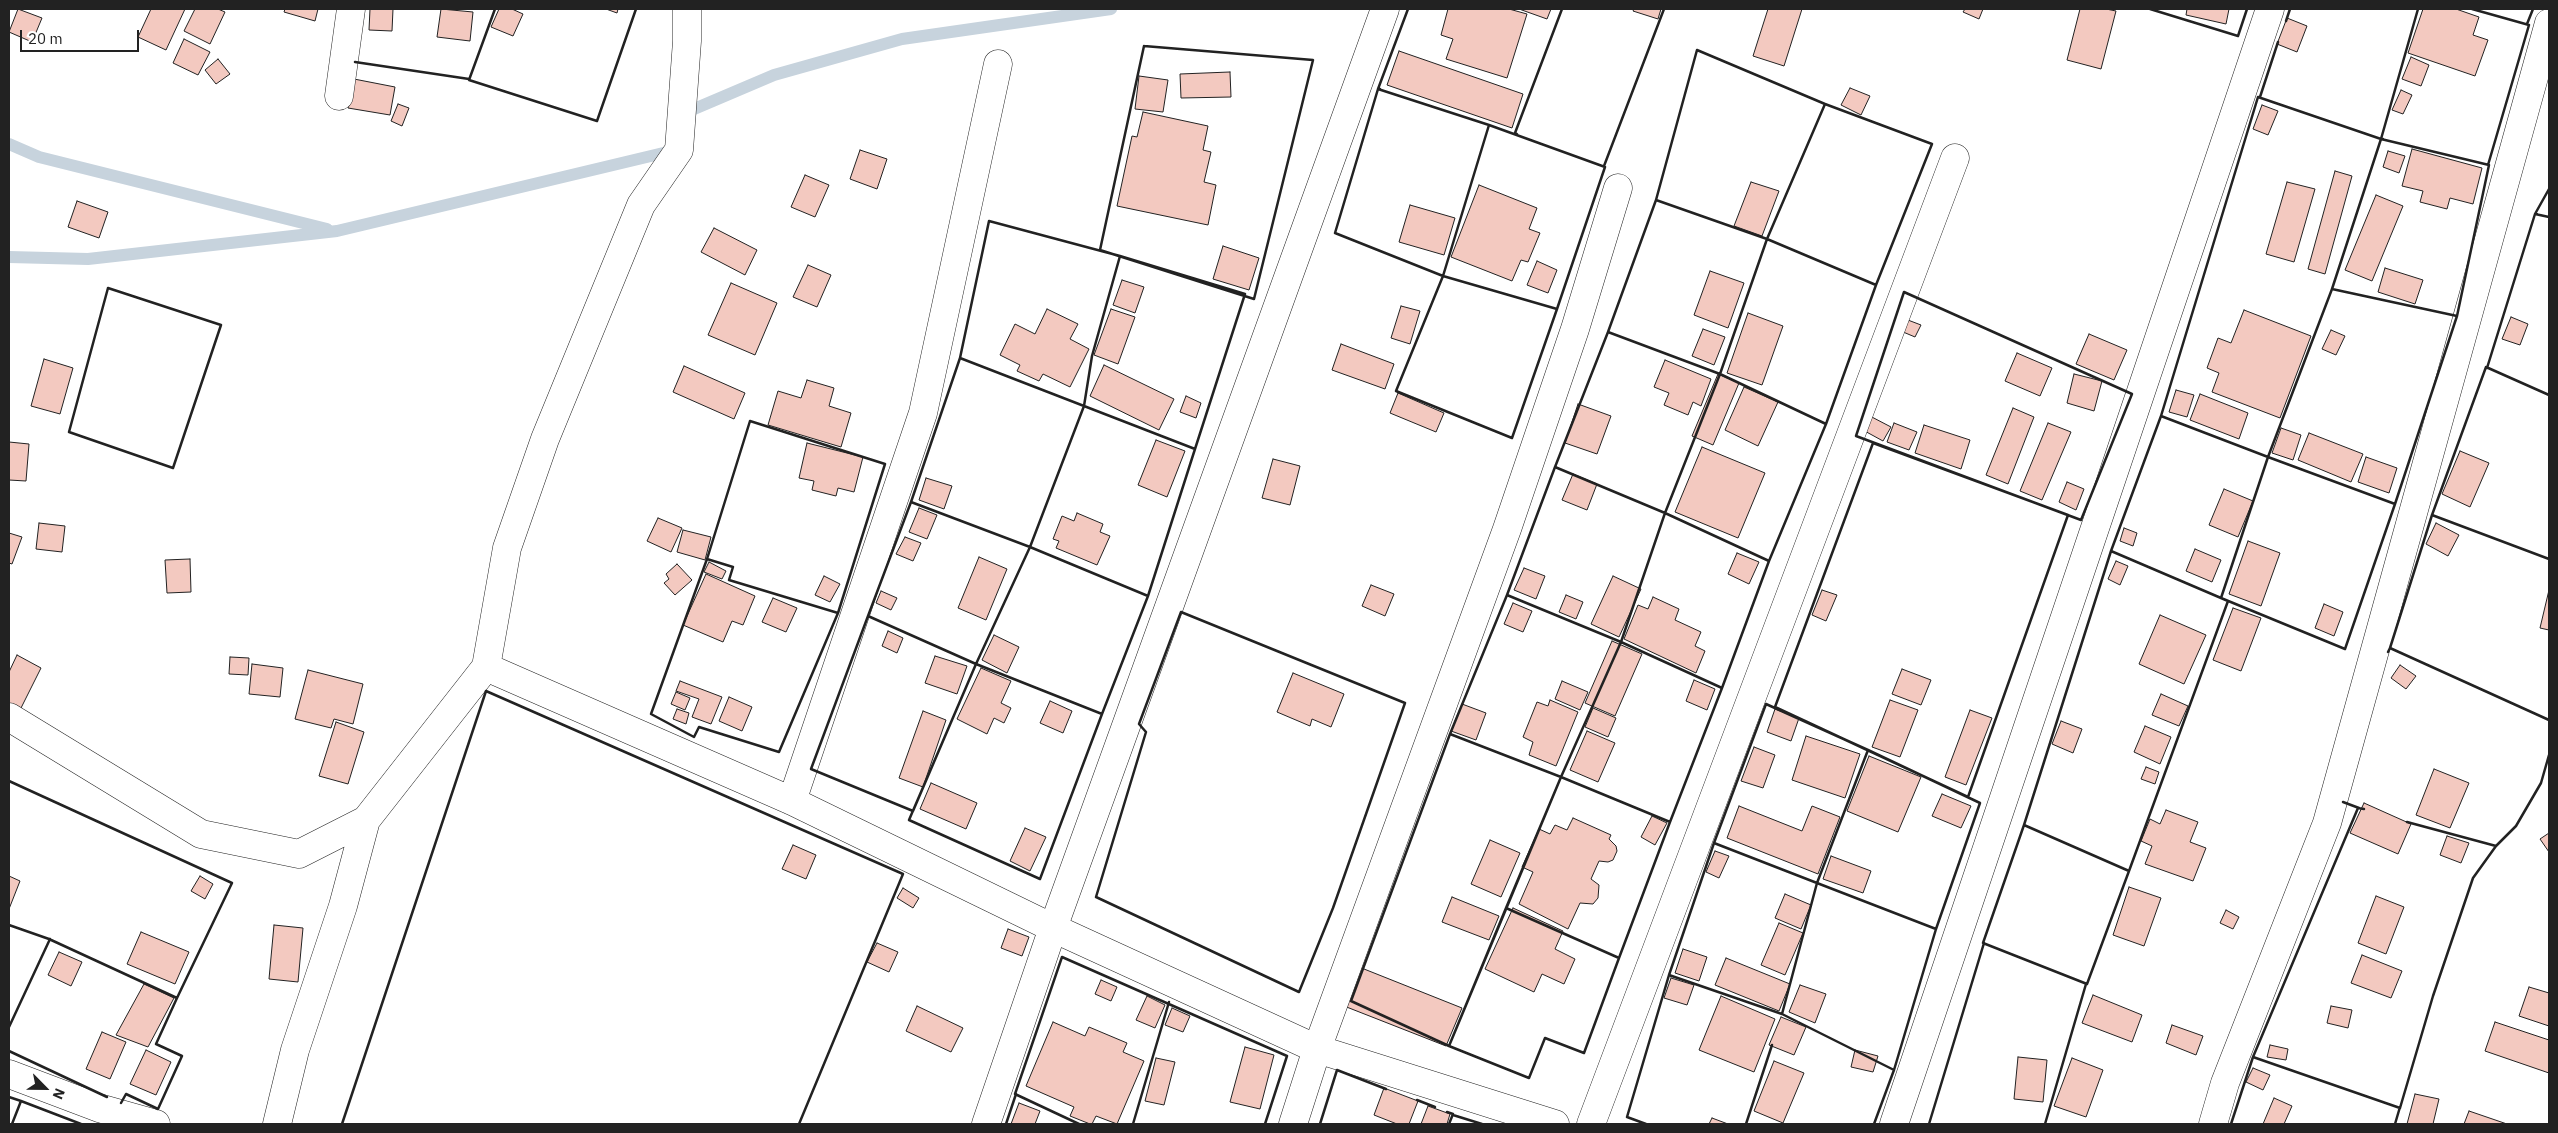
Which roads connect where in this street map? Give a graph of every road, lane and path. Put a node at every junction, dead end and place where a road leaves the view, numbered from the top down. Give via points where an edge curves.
1 (351, 9) edge
2 (687, 9) edge
3 (1385, 9) edge
4 (2270, 9) edge
5 (2549, 24) edge
6 (998, 64) dead end
7 (339, 96) dead end
8 (1955, 158) dead end
9 (1618, 188) dead end
10 (486, 667) junction
11 (9, 717) edge
12 (792, 801) junction
13 (366, 820) junction
14 (1053, 928) junction
15 (1317, 1049) junction
16 (9, 1074) edge
17 (156, 1124) edge
18 (277, 1124) edge
19 (986, 1124) edge
20 (1293, 1124) edge
21 (1555, 1124) edge
22 (1591, 1124) edge
23 (1894, 1124) edge
24 (2213, 1124) edge

1 - 7 street
2 - 10 street via 679,150 641,205 545,439 508,548
3 - 14 street
4 - 23 street
5 - 24 street via 2327,823 2225,1083
6 - 12 street via 923,413
8 - 22 street
9 - 15 street via 1575,329 1507,529
10 - 12 street
10 - 13 street
11 - 13 street via 201,834 299,854
12 - 14 street
13 - 18 street via 343,906 295,1050
14 - 15 street
14 - 19 street
15 - 20 street
15 - 21 street
16 - 17 street via 99,1108

